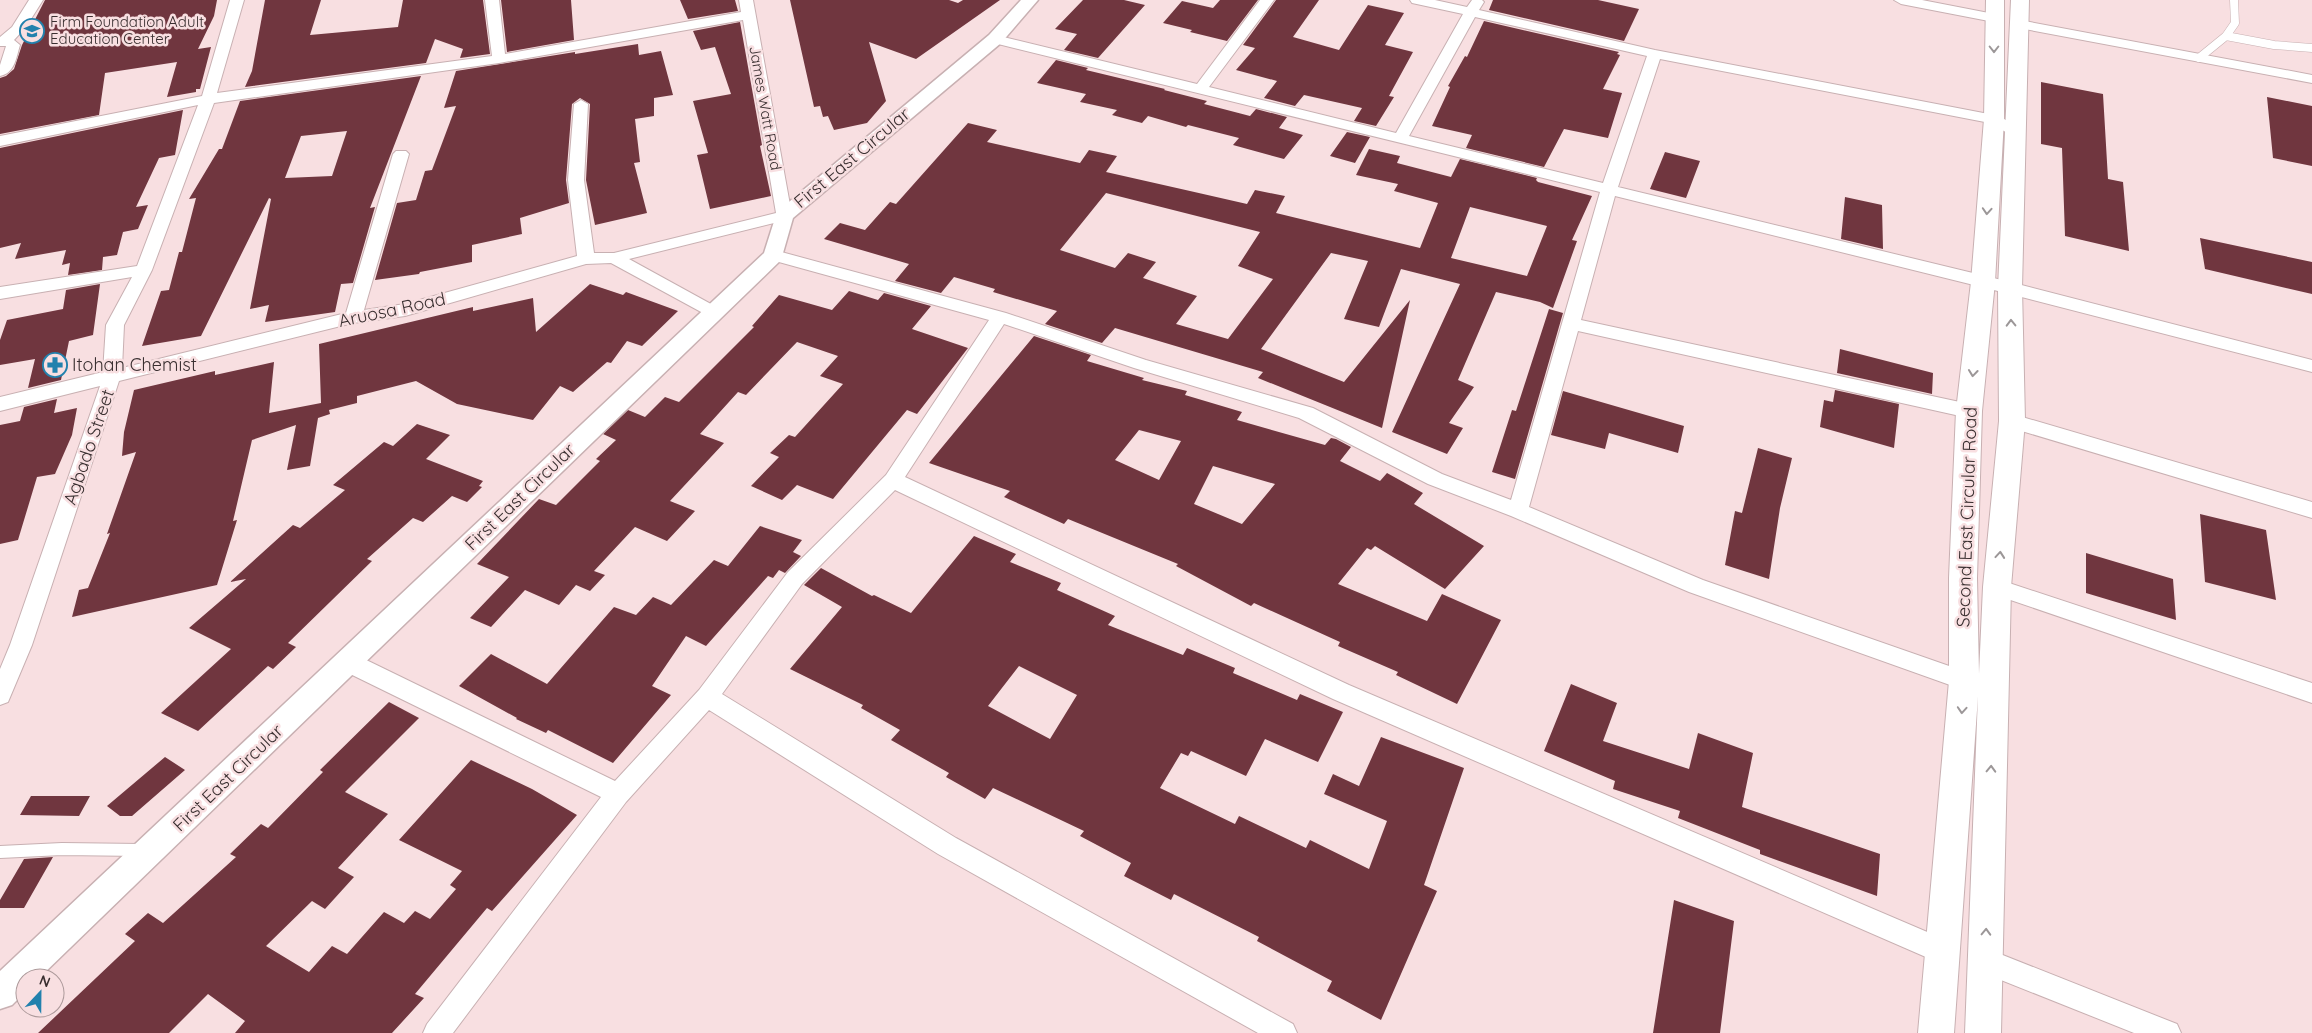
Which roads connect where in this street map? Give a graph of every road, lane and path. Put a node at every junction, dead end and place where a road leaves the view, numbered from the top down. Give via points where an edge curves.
1 (36, 0) edge
2 (237, 0) edge
3 (492, 0) edge
4 (746, 0) edge
5 (1030, 0) edge
6 (1267, 0) edge
7 (1416, 0) edge
8 (1901, 0) edge
9 (2234, 0) edge
10 (1475, 6) edge
11 (2007, 10) edge
12 (749, 15) junction
13 (2226, 36) junction
14 (995, 39) junction
15 (3, 41) edge
16 (2312, 48) edge
17 (1655, 54) junction
18 (2199, 58) junction
19 (499, 59) junction
20 (0, 72) edge
21 (2312, 79) edge
22 (1200, 90) junction
23 (208, 99) junction
24 (581, 104) dead end
25 (2005, 126) junction
26 (1400, 139) junction
27 (0, 141) edge
28 (401, 154) dead end
29 (1608, 190) junction
30 (784, 216) junction
31 (774, 255) junction
32 (614, 258) junction
33 (586, 259) junction
34 (144, 270) junction
35 (1982, 282) junction
36 (2010, 288) junction
37 (0, 294) edge
38 (714, 313) junction
39 (353, 317) junction
40 (1000, 317) junction
41 (1571, 324) junction
42 (2312, 366) edge
43 (112, 376) junction
44 (0, 404) edge
45 (1969, 411) junction
46 (2012, 421) junction
47 (893, 480) junction
48 (2312, 510) edge
49 (1518, 511) junction
50 (1997, 588) junction
51 (21, 645) junction
52 (0, 650) edge
53 (348, 662) junction
54 (1964, 681) junction
55 (2312, 693) edge
56 (0, 695) edge
57 (707, 697) junction
58 (618, 794) junction
59 (152, 850) junction
60 (0, 852) edge
61 (1944, 952) junction
62 (1985, 961) junction
63 (0, 993) edge
64 (436, 1033) edge
65 (1284, 1033) edge
66 (1936, 1033) edge
67 (1983, 1033) edge
68 (2168, 1033) edge

1 - 15 street via 19,28
2 - 23 street, Agbado Street
3 - 19 street
4 - 12 street, James Watt Road
5 - 14 street, First East Circular
6 - 22 street
7 - 10 street
8 - 11 street
9 - 13 lane via 2235,23
10 - 17 street
10 - 26 street
11 - 18 street
11 - 25 main road, Second East Circular Road
12 - 19 street
12 - 30 street, James Watt Road
13 - 16 lane
13 - 18 lane
14 - 22 street
14 - 30 street, First East Circular
15 - 20 street via 14,45 7,66
17 - 25 street
17 - 29 street
18 - 21 street
19 - 23 street
22 - 26 street
23 - 27 street
23 - 34 street, Agbado Street
24 - 33 street via 576,180
25 -> 35 main road, Second East Circular Road
25 - 36 main road, Second East Circular Road
26 - 29 street
28 - 39 street
29 - 35 street
29 - 41 street
30 - 31 street, First East Circular
30 - 32 street, Aruosa Road
31 - 38 street, First East Circular
31 - 40 street
32 - 33 street, Aruosa Road
32 - 38 street
33 - 39 street, Aruosa Road via 405,310
34 - 37 street
34 - 43 street, Agbado Street via 115,325
35 - 36 street
35 -> 45 main road, Second East Circular Road
36 - 42 street
46 -> 36 main road, Second East Circular Road
38 - 53 street, First East Circular
39 - 43 street, Aruosa Road
40 - 47 street
40 - 49 street via 1140,364 1306,413 1435,479
41 - 45 street
41 - 49 street
43 - 44 street, Aruosa Road
43 - 51 street, Agbado Street
45 - 54 main road, Second East Circular Road via 1963,578
46 - 48 street
50 -> 46 main road, Second East Circular Road
47 - 57 street via 795,578
47 - 61 street via 1341,692
49 - 54 street via 1696,586
50 - 55 street
62 -> 50 main road, Second East Circular Road
51 - 52 street
51 - 56 street, Agbado Street
53 - 58 street
53 - 59 street, First East Circular
54 -> 61 main road, Second East Circular Road
57 - 58 street
57 - 65 street via 947,846
58 - 64 street
59 - 60 lane
59 - 63 street, First East Circular
61 - 66 main road, Second East Circular Road
62 - 67 main road, Second East Circular Road
62 - 68 street

